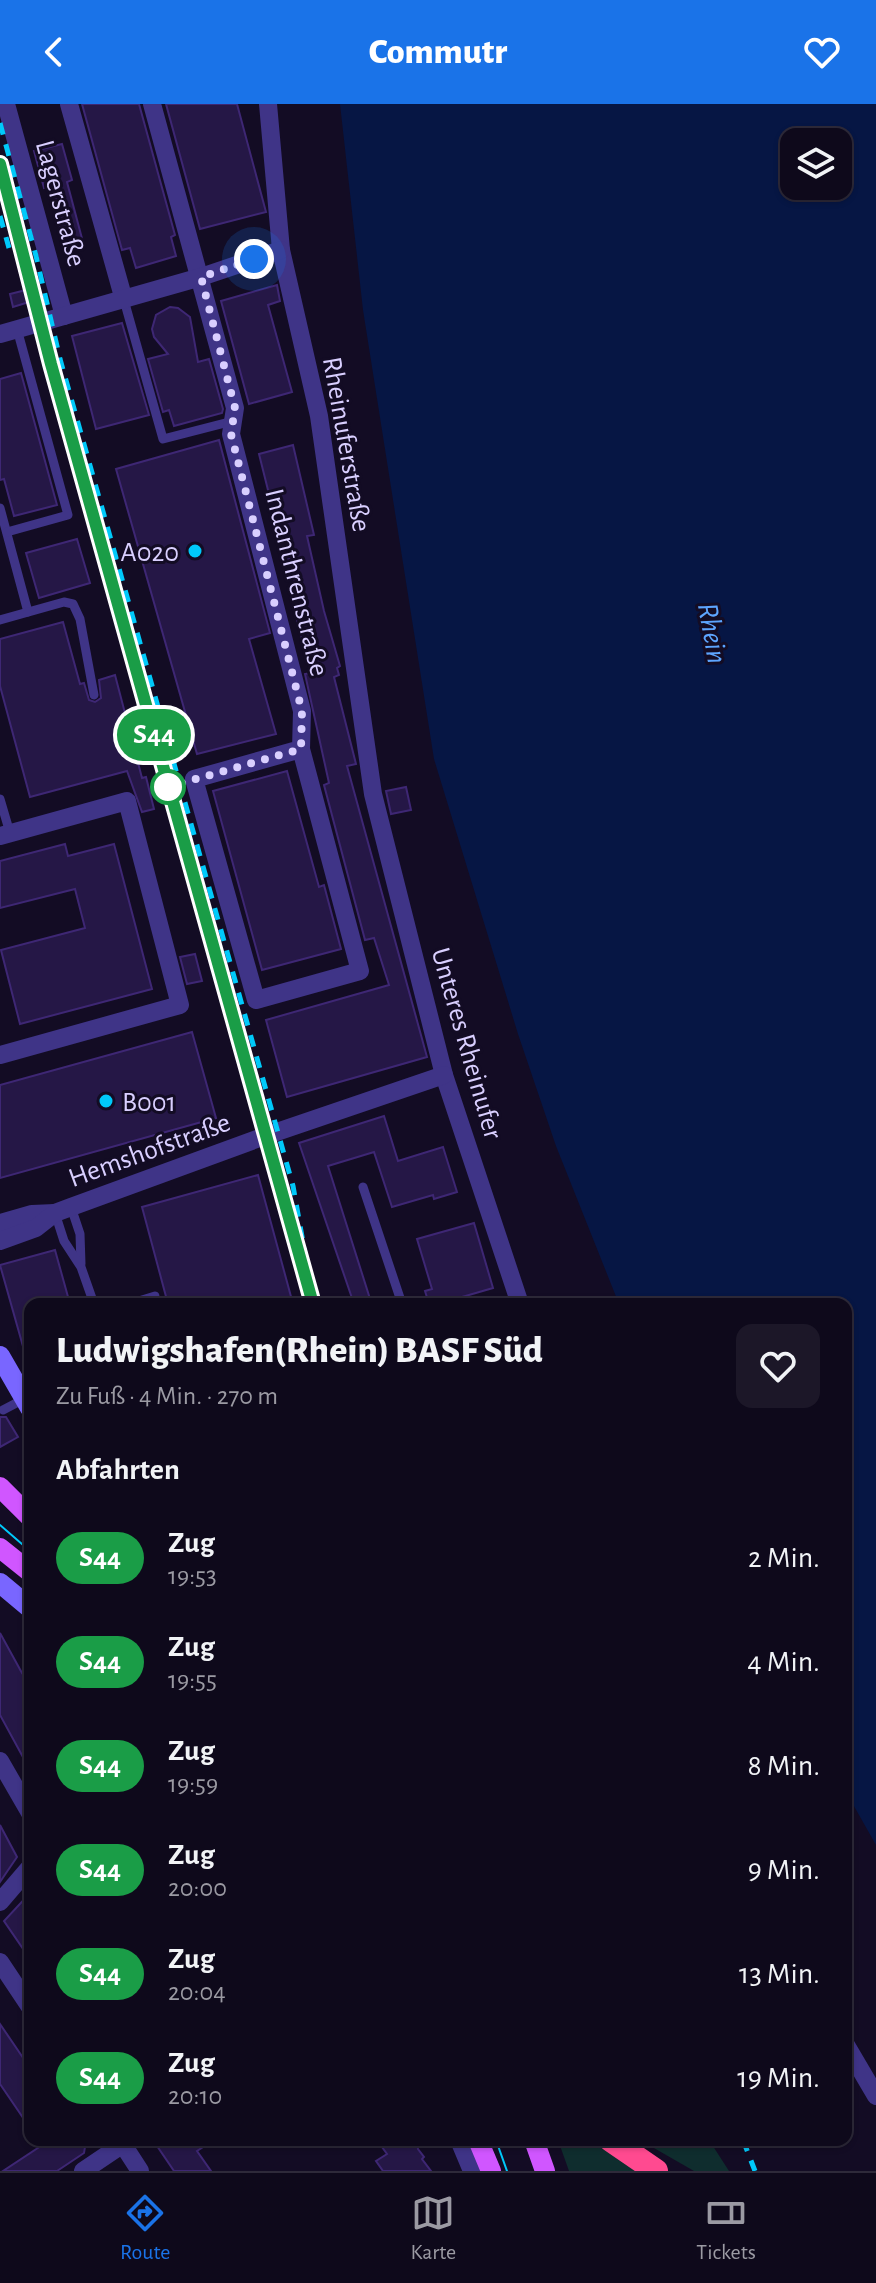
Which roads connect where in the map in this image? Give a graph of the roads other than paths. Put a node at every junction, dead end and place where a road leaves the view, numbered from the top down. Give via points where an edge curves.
1 (6, 104) edge
2 (69, 104) edge
3 (152, 104) edge
4 (268, 104) edge
5 (281, 250) junction
6 (201, 277) junction
7 (124, 300) junction
8 (64, 316) junction
9 (8, 332) edge
10 (233, 421) junction
11 (0, 508) edge
12 (7, 532) junction
13 (28, 612) junction
14 (0, 620) edge
15 (94, 695) dead end
16 (301, 749) junction
17 (373, 794) joint
18 (0, 799) edge
19 (5, 835) edge
20 (0, 1055) edge
21 (444, 1075) junction
22 (363, 1187) dead end
23 (63, 1210) junction
24 (0, 1223) edge
25 (0, 1241) edge
26 (81, 1267) junction
27 (155, 1296) dead end
28 (92, 1298) edge
29 (148, 1298) edge
30 (400, 1298) edge
31 (518, 1298) edge
32 (0, 1356) edge
33 (24, 1399) edge
34 (24, 1405) edge
35 (3, 1410) dead end
36 (0, 1487) edge
37 (24, 1511) edge
38 (0, 1548) edge
39 (24, 1567) edge
40 (3, 1592) edge
41 (24, 1604) edge
42 (0, 1761) edge
43 (24, 1803) edge
44 (24, 1874) edge
45 (0, 1902) edge
46 (0, 1962) edge
47 (24, 1998) edge
48 (852, 2055) edge
49 (876, 2096) edge
50 (117, 2146) edge
51 (127, 2146) edge
52 (462, 2146) edge
53 (481, 2146) edge
54 (536, 2146) edge
55 (620, 2146) edge
56 (83, 2171) edge
57 (140, 2171) edge
58 (472, 2171) edge
59 (491, 2171) edge
60 (545, 2171) edge
61 (656, 2171) edge

1 - 8 street, Lagerstraße
2 - 7 street
3 - 6 street, Indanthrenstraße
4 - 5 street, Rheinuferstraße
5 - 6 street
5 - 17 street, Rheinuferstraße via 319,416
6 - 7 street
6 - 10 street, Indanthrenstraße via 235,408
7 - 8 street
7 - 10 lane via 163,439
8 - 9 street
9 - 12 lane via 68,515
10 - 16 street, Indanthrenstraße via 231,434 302,711
11 - 12 lane
12 - 13 lane
13 - 14 lane
13 - 15 lane via 73,604
16 - 16 street, Indanthrenstraße via 360,971 256,1000 194,779
17 - 21 street, Unteres Rheinufer
18 - 19 lane
19 - 20 street via 127,801 180,1005
21 - 23 street, Hemshofstraße
21 - 31 street, Unteres Rheinufer
22 - 30 lane
23 - 24 street, Hemshofstraße
23 - 25 street, Hemshofstraße via 36,1228
23 - 26 lane via 64,1241
23 - 26 lane via 80,1234
26 - 28 lane
27 - 29 lane
32 - 33 main road
34 - 35 lane
36 - 37 main road
38 - 39 main road
40 - 41 main road
42 - 43 street
44 - 45 street
46 - 47 street
48 - 49 street
50 - 56 street
51 - 57 street
52 - 58 street
53 - 59 main road
54 - 60 main road
55 - 61 highway

